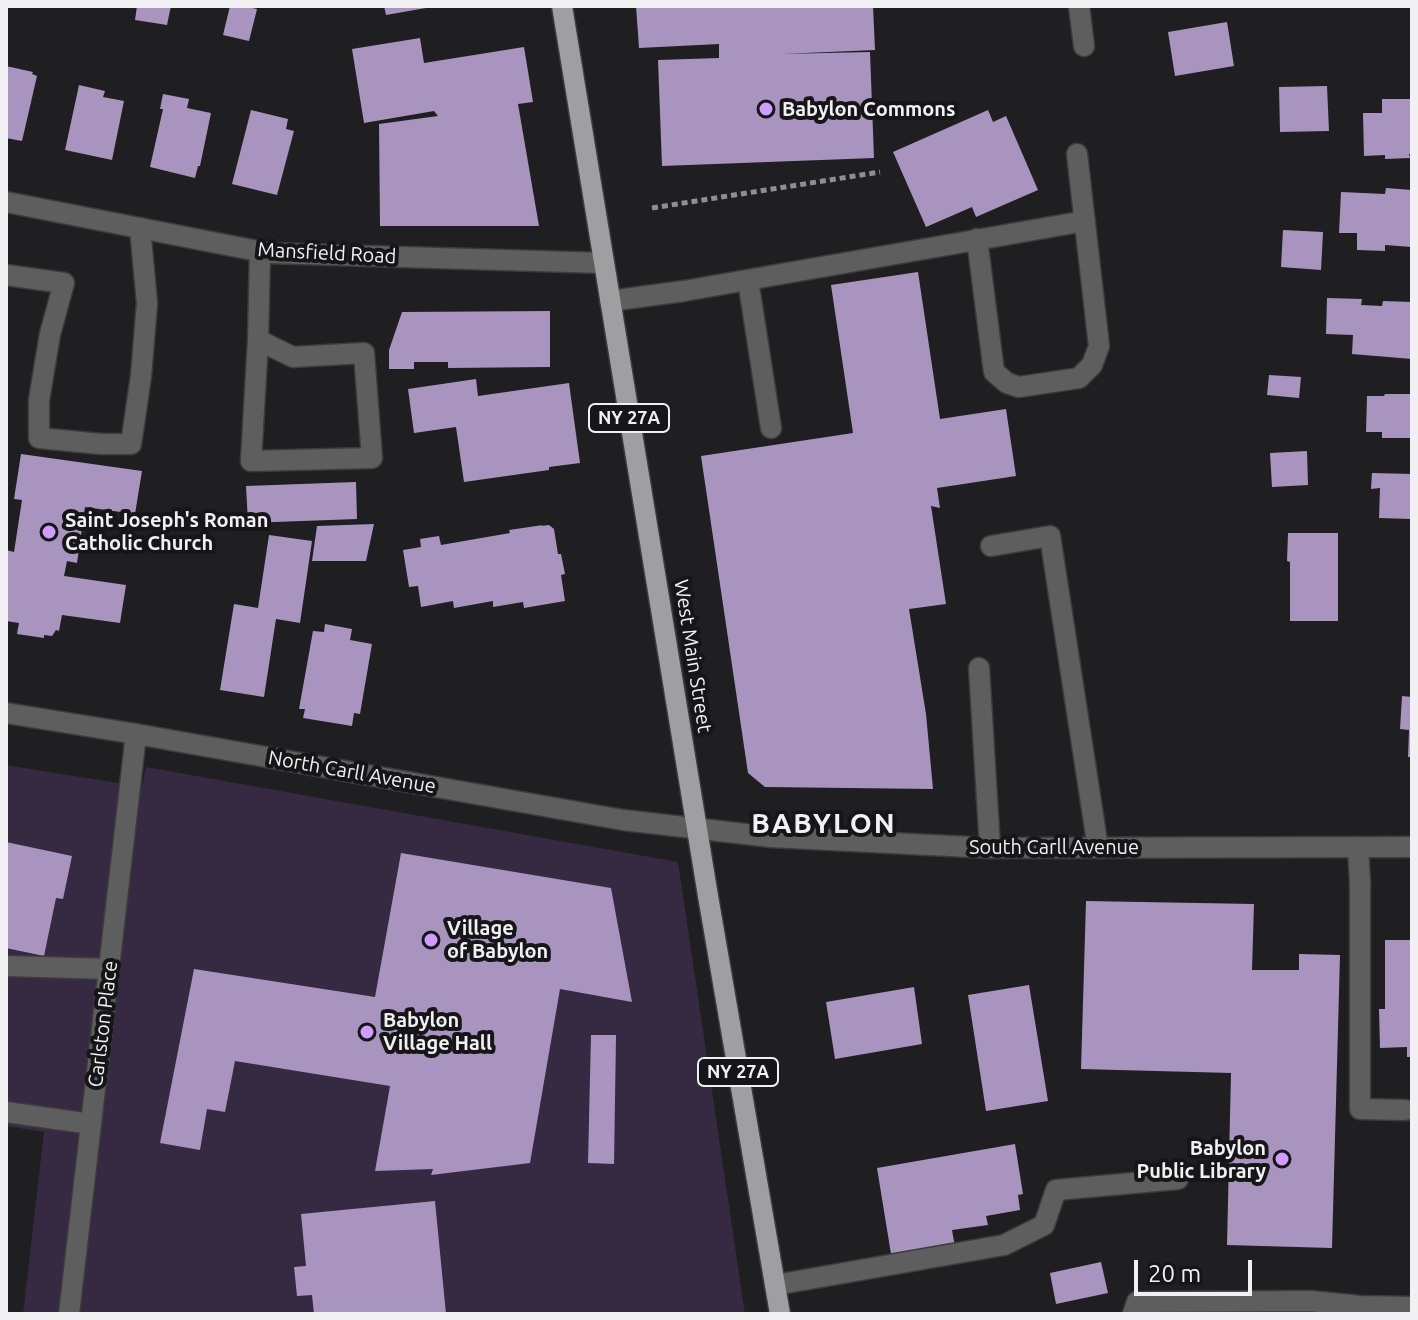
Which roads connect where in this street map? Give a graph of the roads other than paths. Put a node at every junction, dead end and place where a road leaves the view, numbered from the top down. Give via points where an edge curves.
1 (562, 6) edge
2 (1079, 6) edge
3 (1084, 46) dead end
4 (1077, 154) dead end
5 (6, 202) edge
6 (1085, 221) junction
7 (140, 228) junction
8 (977, 239) junction
9 (260, 251) junction
10 (604, 263) junction
11 (6, 275) edge
12 (748, 280) junction
13 (610, 301) junction
14 (258, 340) junction
15 (771, 428) dead end
16 (991, 546) dead end
17 (979, 668) dead end
18 (6, 713) edge
19 (136, 734) junction
20 (697, 829) junction
21 (1358, 847) junction
22 (1412, 847) edge
23 (990, 848) junction
24 (1098, 848) junction
25 (6, 966) edge
26 (109, 969) junction
27 (1405, 1110) dead end
28 (6, 1112) edge
29 (91, 1124) junction
30 (1178, 1179) dead end
31 (775, 1285) junction
32 (1412, 1307) edge
33 (69, 1314) edge
34 (780, 1314) edge
35 (1133, 1314) edge

1 - 10 main road, West Main Street / NY 27A
2 - 3 street
4 - 6 street
5 - 7 street, Mansfield Road
6 - 8 street
6 - 8 street via 1099,346 1092,365 1079,378 1019,387 994,372
7 - 9 street, Mansfield Road
7 - 11 street via 147,303 131,444 39,438 41,387 64,283
8 - 12 street
9 - 10 street, Mansfield Road
9 - 14 street
10 - 13 main road, West Main Street / NY 27A
12 - 13 street
12 - 15 street
13 - 20 main road, West Main Street / NY 27A
14 - 14 street via 251,461 372,458 364,353 293,357
16 - 24 street via 1050,536
17 - 23 street
18 - 19 street, North Carll Avenue
19 - 20 street, North Carll Avenue
19 - 26 street, Carlston Place
20 - 23 street, South Carll Avenue
20 - 31 main road, West Main Street / NY 27A
21 - 22 street, South Carll Avenue
21 - 24 street, South Carll Avenue
21 - 27 street via 1360,1109
23 - 24 street, South Carll Avenue
25 - 26 street
26 - 29 street, Carlston Place
28 - 29 street
29 - 33 street, Carlston Place
30 - 31 street via 1056,1190 1044,1225 1004,1245
31 - 34 main road, West Main Street / NY 27A
32 - 35 street via 1310,1301 1137,1302

